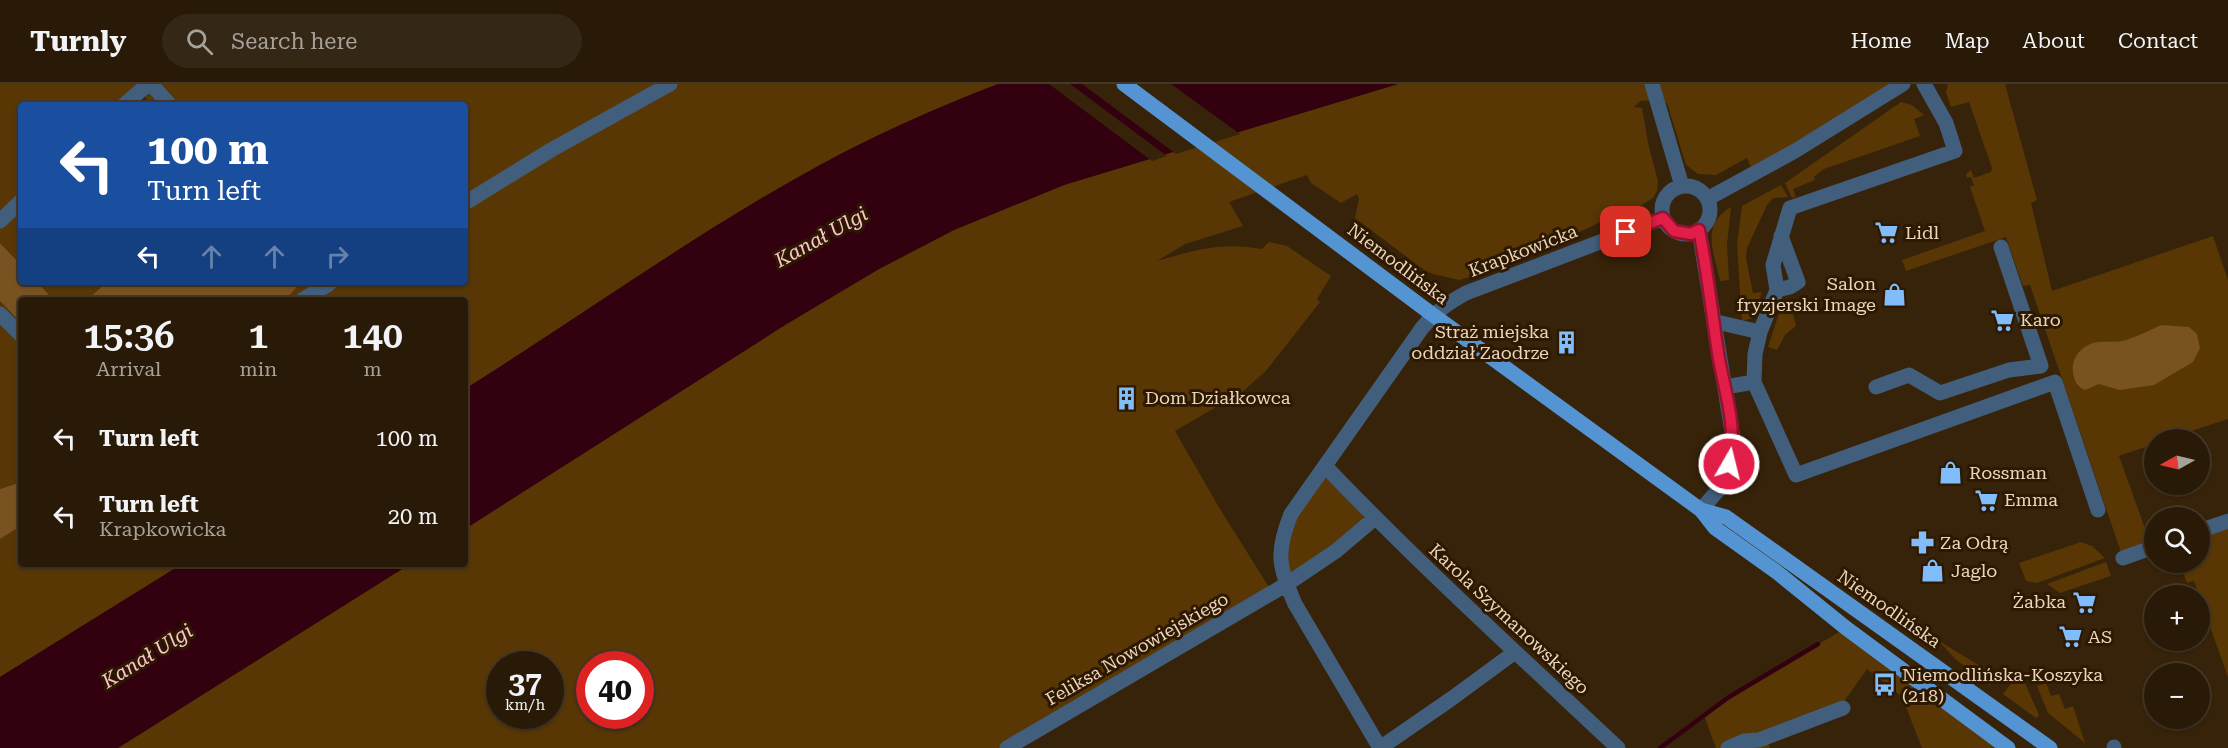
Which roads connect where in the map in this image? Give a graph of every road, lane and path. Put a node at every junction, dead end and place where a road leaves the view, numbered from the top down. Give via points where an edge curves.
1 (150, 84) edge
2 (670, 84) edge
3 (1124, 84) edge
4 (1652, 84) edge
5 (1903, 84) edge
6 (1924, 84) edge
7 (128, 102) edge
8 (167, 102) edge
9 (1682, 186) junction
10 (1707, 199) junction
11 (468, 201) edge
12 (18, 204) edge
13 (1663, 218) junction
14 (0, 221) edge
15 (1699, 230) junction
16 (1781, 236) junction
17 (2001, 248) dead end
18 (326, 285) edge
19 (1778, 290) junction
20 (307, 297) edge
21 (0, 314) edge
22 (1433, 315) junction
23 (1715, 324) junction
24 (18, 332) edge
25 (1760, 332) junction
26 (1754, 382) junction
27 (1725, 387) junction
28 (1876, 387) dead end
29 (1325, 466) junction
30 (1701, 510) junction
31 (2098, 510) dead end
32 (1375, 518) junction
33 (2228, 521) edge
34 (2210, 527) edge
35 (2210, 531) edge
36 (2228, 535) edge
37 (2144, 551) edge
38 (2123, 558) dead end
39 (1287, 584) junction
40 (1515, 652) junction
41 (1843, 708) dead end
42 (1007, 748) edge
43 (1380, 748) edge
44 (1618, 748) edge
45 (1728, 748) edge
46 (2008, 748) edge
47 (2050, 748) edge

1 - 7 street
1 - 8 street
2 - 11 street
3 - 22 main road, Niemodlińska
4 - 9 street
5 - 10 street via 1802,147
6 - 16 street via 1946,123 1955,151 1790,208
9 - 10 street via 1697,189
9 - 13 street via 1663,202
10 - 15 street via 1709,216
12 - 14 street
13 - 15 street via 1674,231 1691,234
13 - 22 street, Krapkowicka via 1466,293
15 - 23 street
16 - 19 street via 1773,265
16 - 19 street via 1798,282
17 - 28 street via 2041,366 2009,370 1940,393 1909,375
18 - 20 street
19 - 25 street
21 - 24 street
22 - 29 street, Krapkowicka
22 - 30 main road, Niemodlińska
23 - 25 street
23 - 27 street
25 - 26 street
26 - 27 street
26 - 31 street via 1796,475 2055,382
27 - 30 street via 1732,420 1732,448
29 - 32 street, Karola Szymanowskiego
29 - 39 street, Krapkowicka via 1291,514 1283,534 1280,560
30 - 46 main road, Niemodlińska via 1715,528
30 - 47 main road, Niemodlińska via 1726,517
32 - 39 street, Feliksa Nowowiejskiego
32 - 40 street, Karola Szymanowskiego
33 - 34 street
35 - 36 street
37 - 38 street
39 - 42 street, Feliksa Nowowiejskiego
39 - 43 street, Krapkowicka
40 - 43 street
40 - 44 street, Karola Szymanowskiego
41 - 45 street

